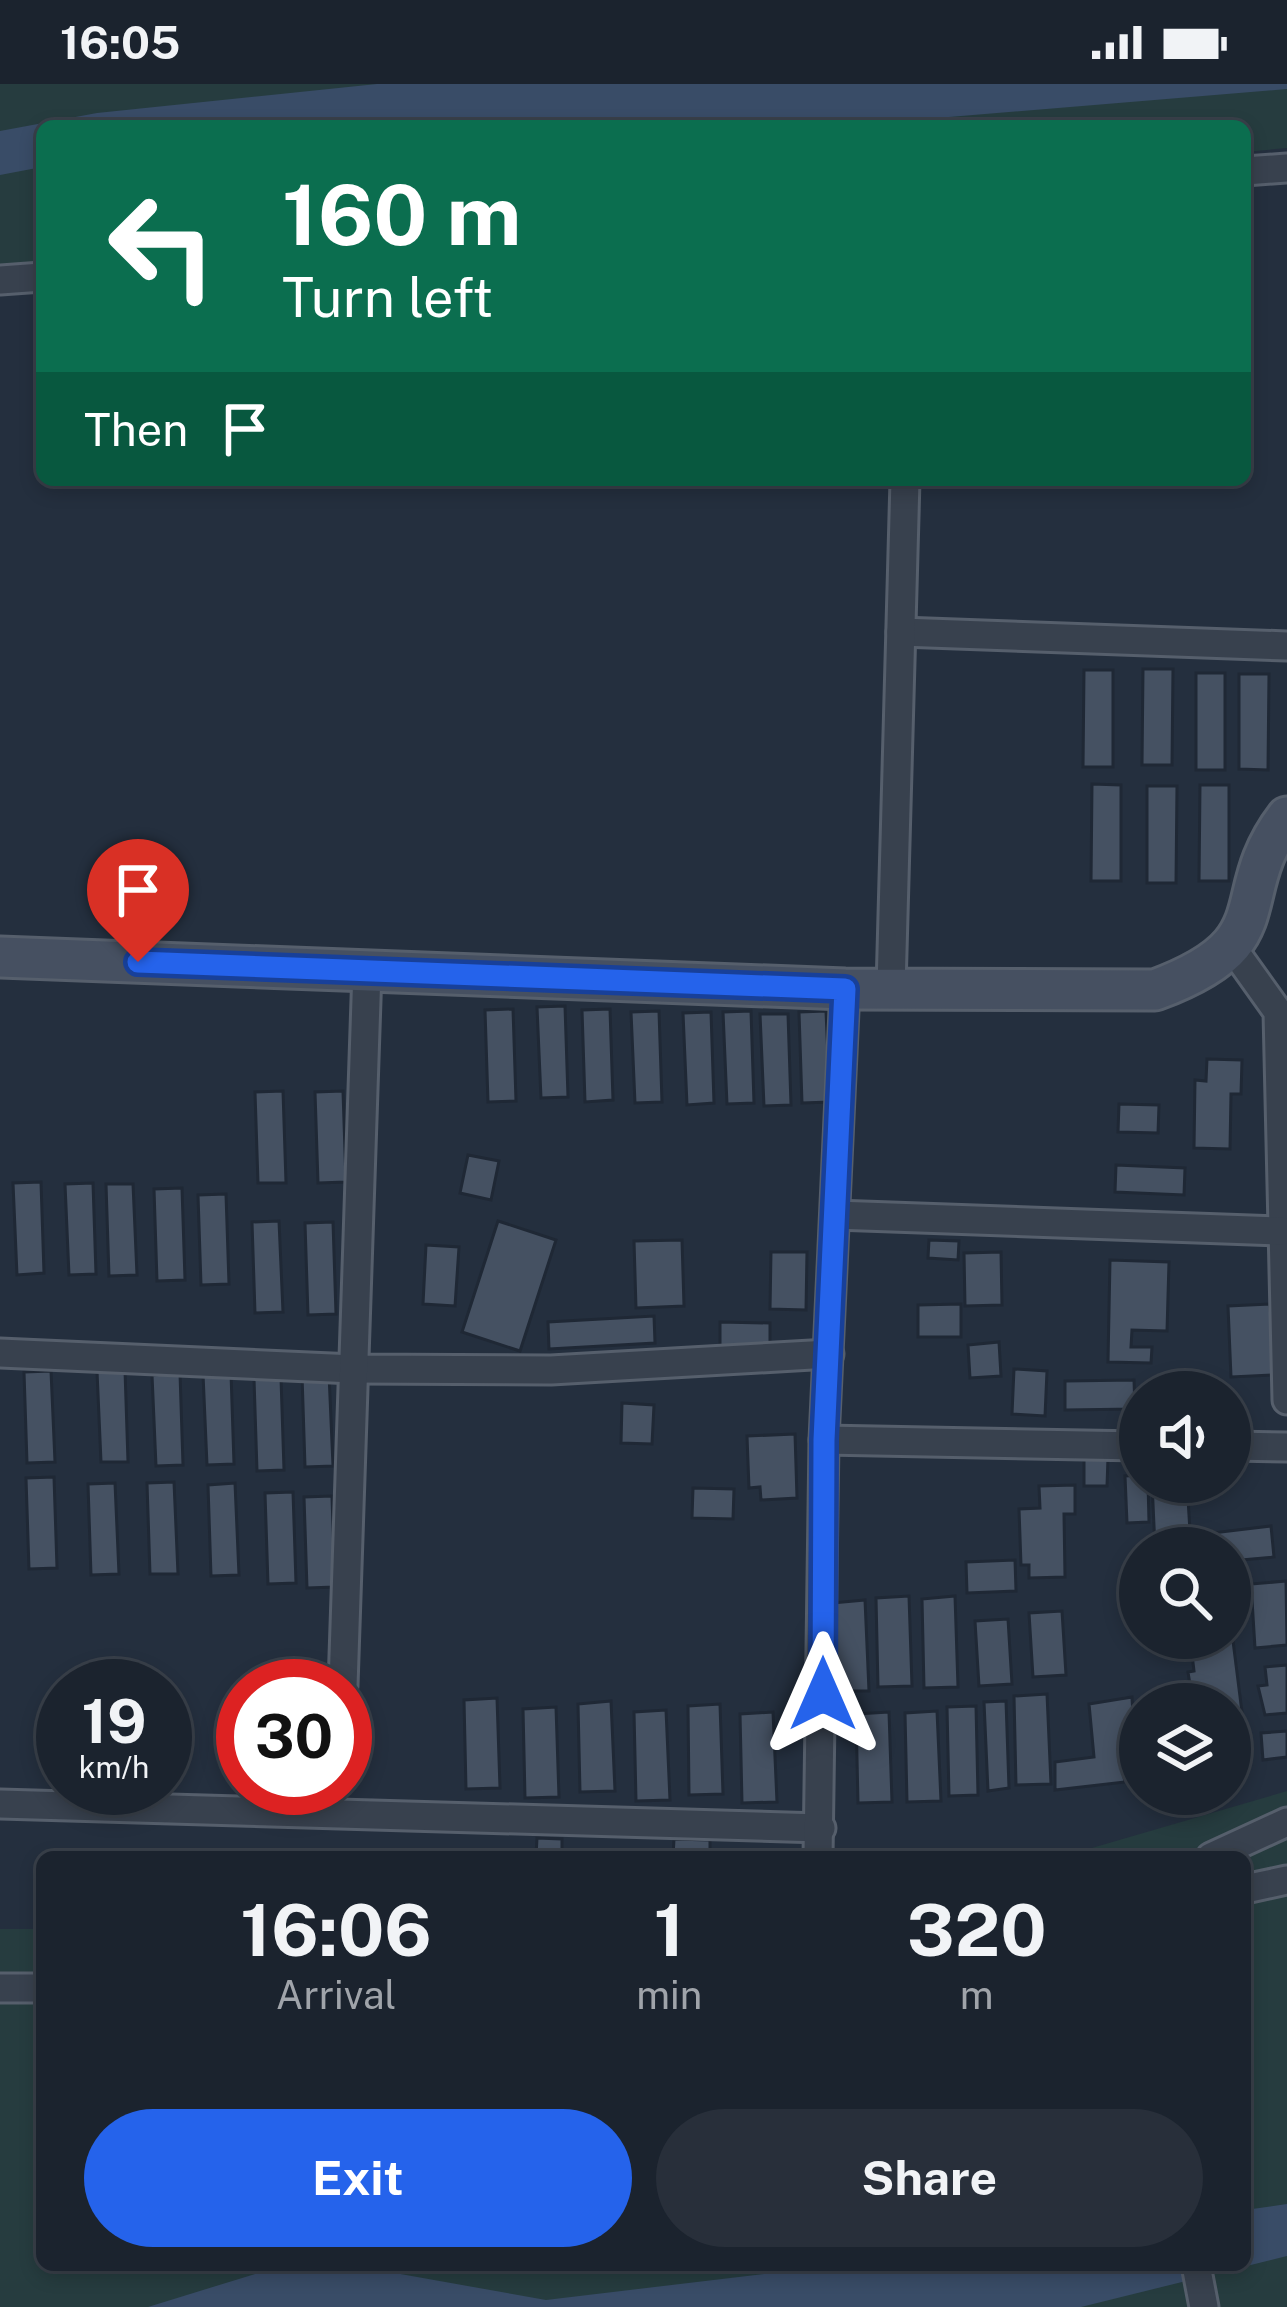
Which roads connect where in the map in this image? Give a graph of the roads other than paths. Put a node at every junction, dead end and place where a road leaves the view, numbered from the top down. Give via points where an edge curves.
1 (1287, 168) edge
2 (1251, 171) edge
3 (36, 277) edge
4 (0, 280) edge
5 (905, 486) edge
6 (901, 632) junction
7 (1287, 646) edge
8 (1287, 817) edge
9 (1234, 949) junction
10 (0, 956) edge
11 (367, 970) junction
12 (891, 988) junction
13 (845, 989) junction
14 (835, 1215) junction
15 (1281, 1231) junction
16 (0, 1353) edge
17 (830, 1354) junction
18 (354, 1369) junction
19 (1287, 1400) edge
20 (824, 1440) junction
21 (1119, 1446) edge
22 (1251, 1446) edge
23 (1287, 1447) edge
24 (345, 1659) edge
25 (216, 1802) edge
26 (372, 1803) edge
27 (0, 1804) edge
28 (1287, 1822) edge
29 (820, 1828) junction
30 (818, 1851) edge
31 (1224, 1851) edge
32 (1287, 1880) edge
33 (1251, 1887) edge
34 (0, 1988) edge
35 (36, 1988) edge
36 (1197, 2271) edge
37 (1204, 2307) edge

1 - 2 street
3 - 4 street
5 - 6 street
6 - 7 street
6 - 12 street
8 - 9 street
9 - 12 street via 1198,975 1155,990
9 - 15 street via 1278,1012
10 - 11 street
11 - 13 street
11 - 18 street
12 - 13 street
13 - 14 street
14 - 15 street
14 - 17 street
15 - 19 street
16 - 18 street
17 - 18 street via 550,1370
17 - 20 street
18 - 24 street
20 - 21 street
20 - 29 street
22 - 23 street
25 - 27 street
26 - 29 street
28 - 31 street
29 - 30 street
32 - 33 street
34 - 35 street
36 - 37 street

